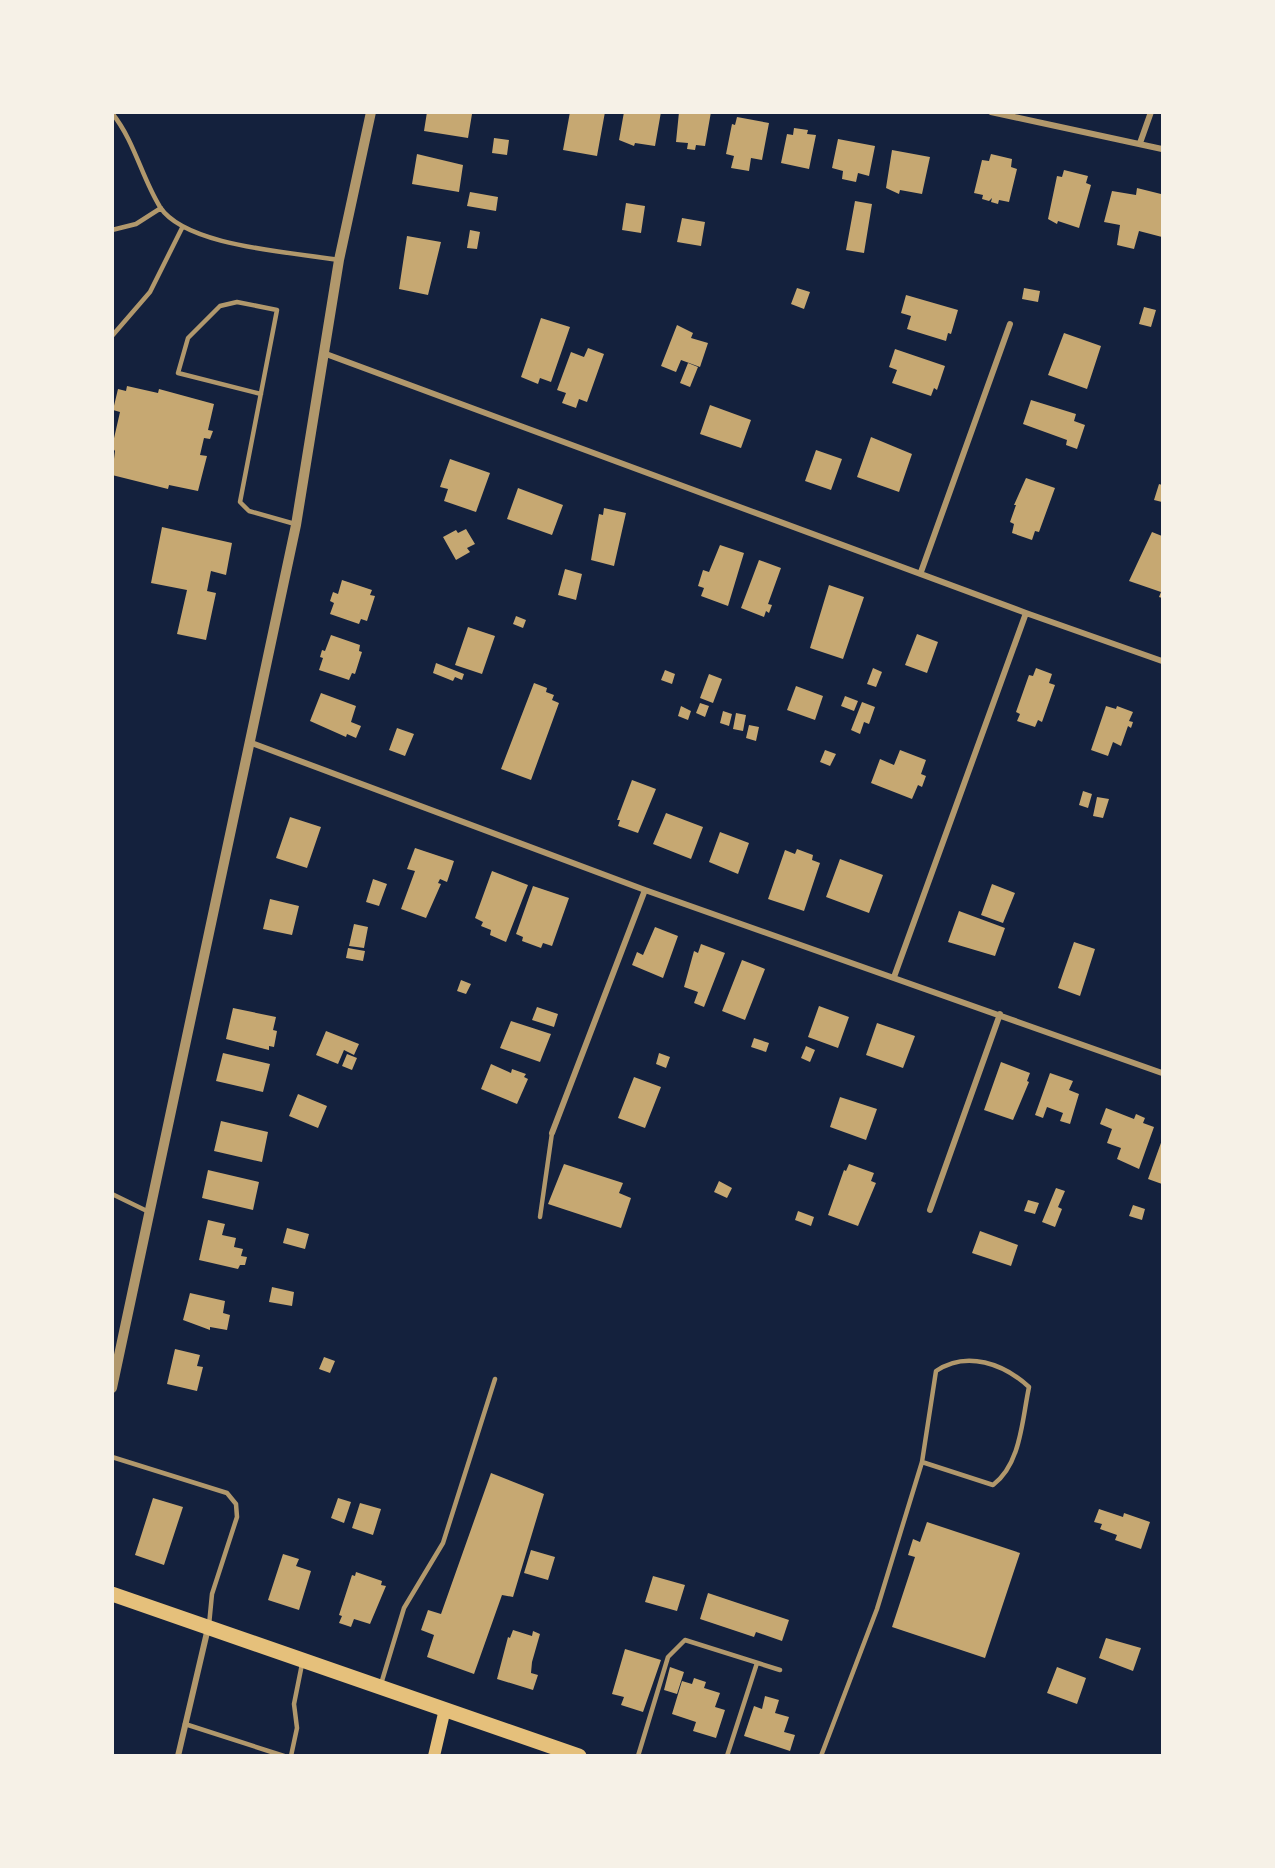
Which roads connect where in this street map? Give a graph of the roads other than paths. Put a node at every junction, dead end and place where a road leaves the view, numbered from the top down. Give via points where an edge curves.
1 (371, 112) edge
2 (991, 112) edge
3 (1151, 112) edge
4 (112, 113) edge
5 (1140, 143) junction
6 (1162, 149) edge
7 (161, 208) junction
8 (182, 228) junction
9 (112, 230) edge
10 (339, 260) junction
11 (1010, 324) dead end
12 (112, 336) edge
13 (326, 354) junction
14 (261, 394) junction
15 (296, 525) junction
16 (921, 572) junction
17 (1026, 614) junction
18 (1162, 661) edge
19 (249, 742) junction
20 (645, 890) junction
21 (894, 977) junction
22 (1000, 1014) junction
23 (1162, 1073) edge
24 (552, 1132) joint
25 (112, 1194) edge
26 (930, 1210) dead end
27 (151, 1213) junction
28 (540, 1216) dead end
29 (495, 1379) dead end
30 (112, 1388) edge
31 (112, 1457) edge
32 (922, 1462) junction
33 (112, 1594) edge
34 (208, 1627) junction
35 (303, 1660) junction
36 (757, 1663) junction
37 (780, 1670) dead end
38 (380, 1687) junction
39 (445, 1709) junction
40 (186, 1724) junction
41 (178, 1755) edge
42 (284, 1755) edge
43 (291, 1755) edge
44 (434, 1755) edge
45 (579, 1755) edge
46 (638, 1755) edge
47 (727, 1755) edge
48 (821, 1755) edge

1 - 10 street
2 - 5 street
3 - 5 street
4 - 7 lane via 133,143
5 - 6 street
7 - 8 lane
7 - 9 lane via 136,224
8 - 10 lane via 205,238
8 - 12 lane via 150,292
10 - 13 street
11 - 16 street
13 - 15 street
13 - 16 street
14 - 14 lane via 178,373 188,338 220,306 237,302 277,310
14 - 15 lane via 240,502 249,511
15 - 19 street
16 - 17 street
17 - 18 street
17 - 21 street
19 - 20 street
19 - 27 street
20 - 21 street
20 - 24 street
21 - 22 street
22 - 23 street
22 - 26 street
24 - 28 lane
25 - 27 lane
27 - 30 street
29 - 38 lane via 443,1543 404,1608
31 - 34 lane via 227,1493 236,1504 237,1517 212,1594
32 - 32 lane via 993,1485 1012,1464 1029,1387 1013,1373 986,1362 967,1361 936,1371
32 - 48 lane via 878,1610
33 - 34 main road
34 - 35 main road
34 - 40 street
35 - 38 main road
35 - 43 lane via 294,1704 297,1728
36 - 37 lane
36 - 46 lane via 685,1640 668,1658
36 - 47 lane
38 - 39 main road
39 - 44 main road
39 - 45 main road
40 - 41 street
40 - 42 lane

